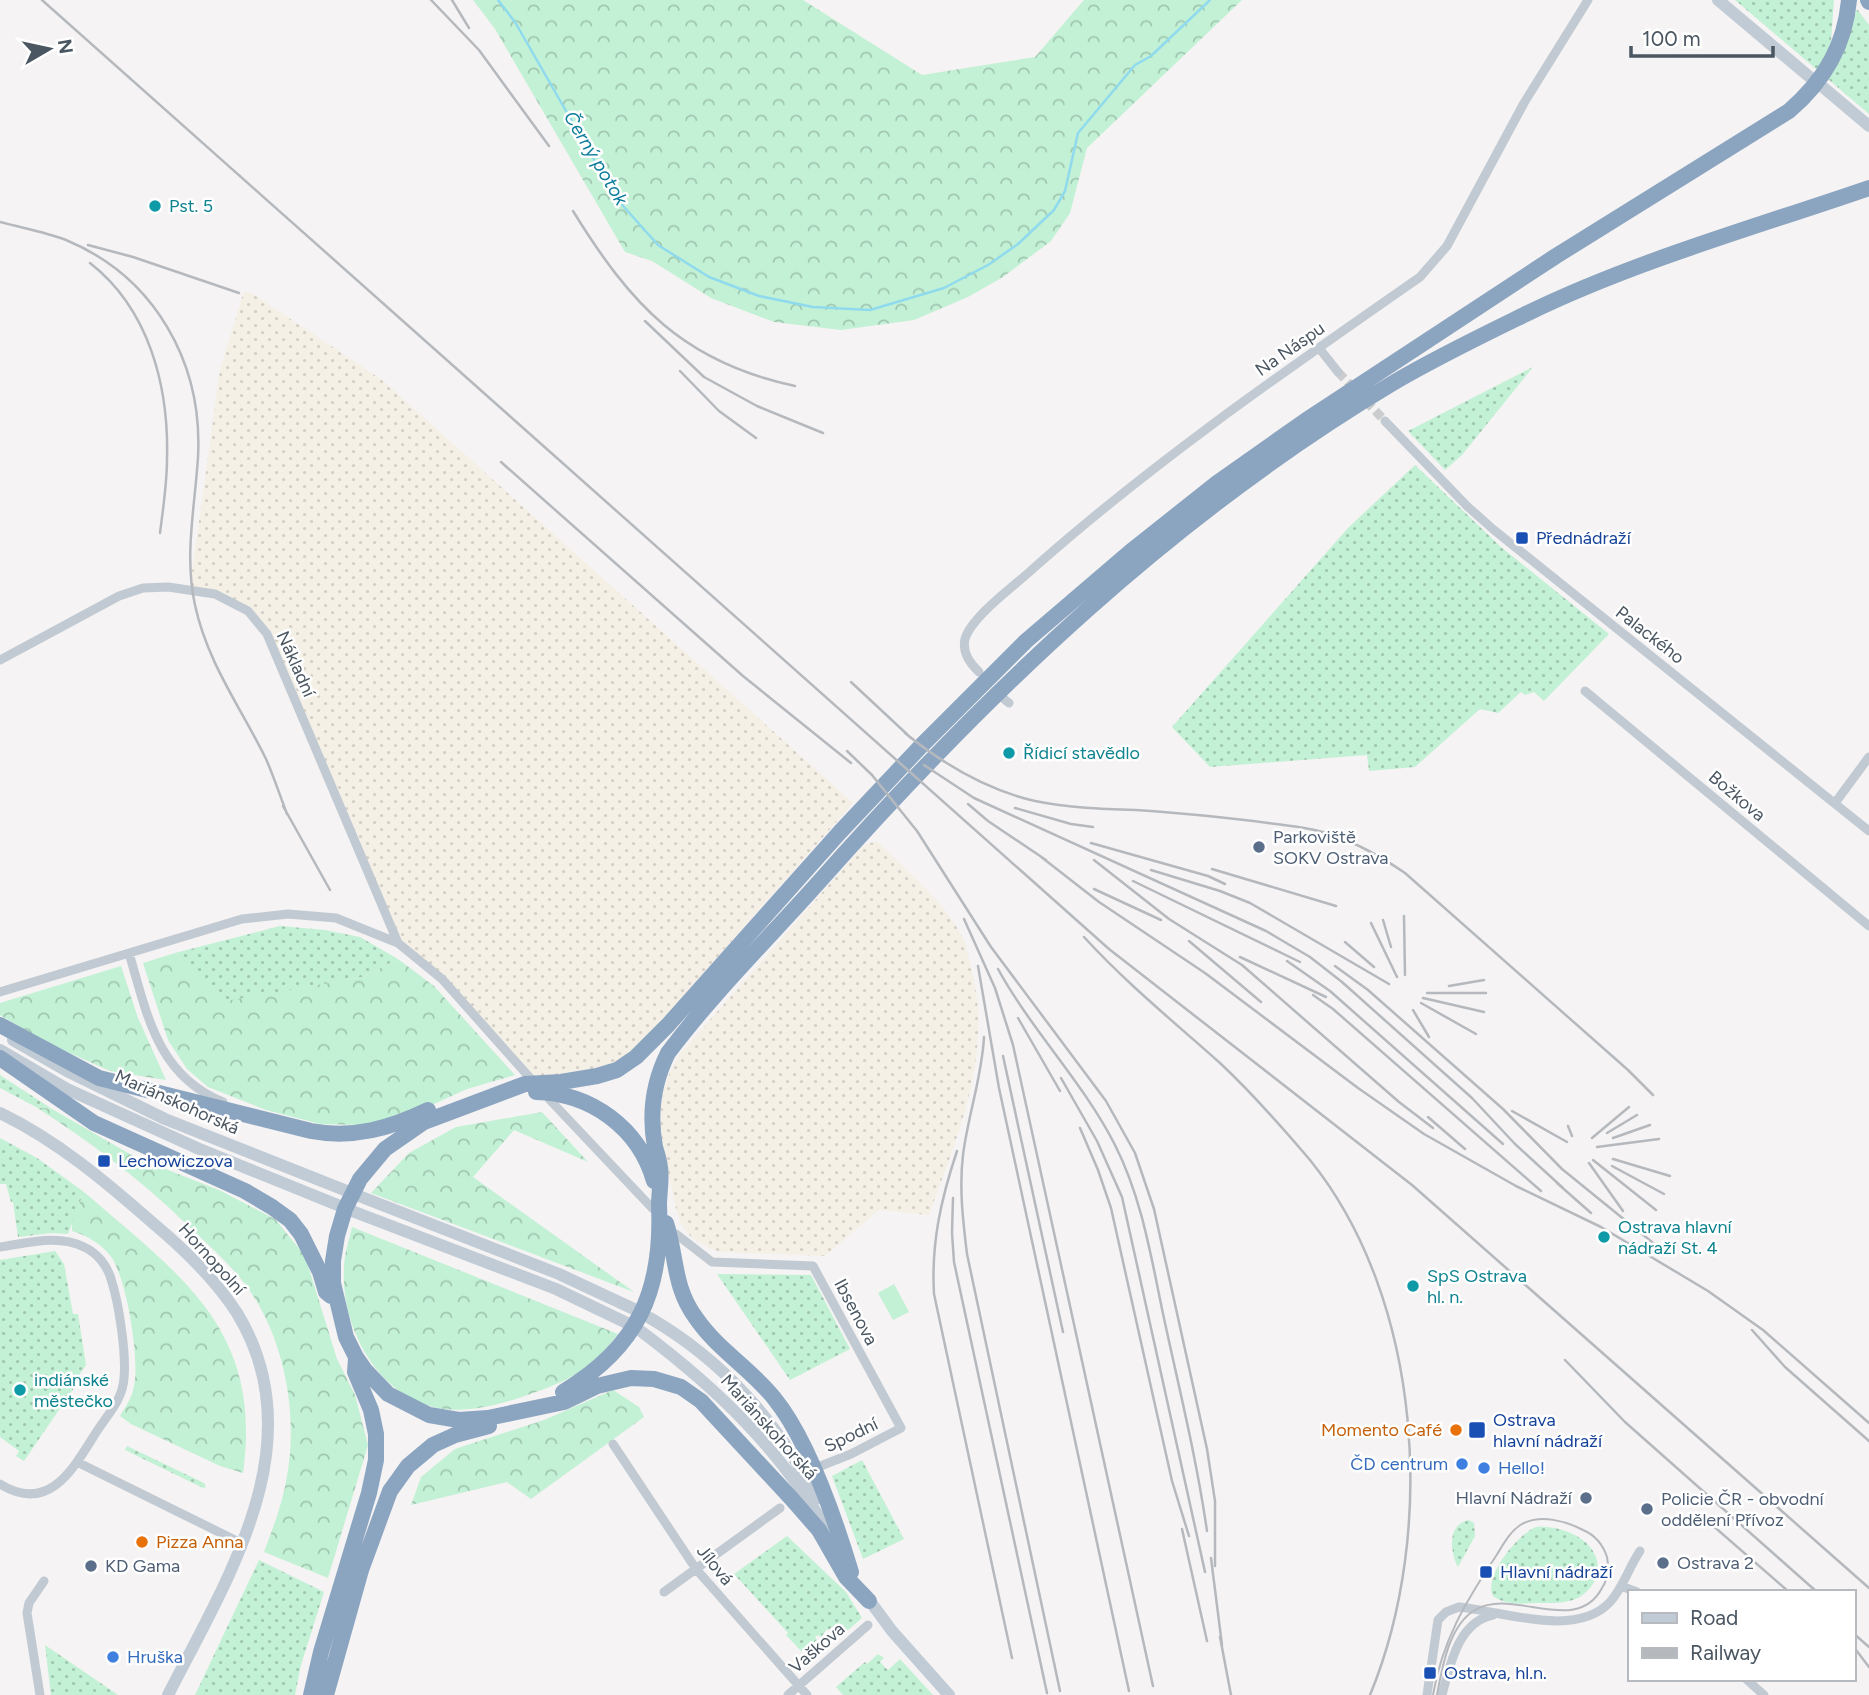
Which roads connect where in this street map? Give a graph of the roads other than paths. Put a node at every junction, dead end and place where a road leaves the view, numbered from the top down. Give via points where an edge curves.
1 (1588, 0) edge
2 (1718, 0) edge
3 (1848, 7) edge
4 (1812, 79) dead end
5 (1824, 88) dead end
6 (1869, 126) edge
7 (1869, 188) edge
8 (1319, 348) junction
9 (1338, 372) tunnel mouth
10 (1385, 421) tunnel mouth
11 (0, 660) edge
12 (979, 671) dead end
13 (1585, 691) dead end
14 (1869, 757) edge
15 (1835, 803) junction
16 (1869, 831) edge
17 (1869, 926) edge
18 (398, 943) junction
19 (129, 953) junction
20 (0, 992) edge
21 (0, 1025) edge
22 (0, 1033) edge
23 (0, 1050) edge
24 (0, 1058) edge
25 (531, 1079) dead end
26 (550, 1099) dead end
27 (483, 1100) junction
28 (0, 1113) edge
29 (253, 1115) junction
30 (656, 1205) junction
31 (676, 1234) dead end
32 (0, 1247) edge
33 (666, 1262) junction
34 (332, 1294) junction
35 (636, 1310) dead end
36 (650, 1318) dead end
37 (629, 1324) dead end
38 (642, 1332) dead end
39 (352, 1350) junction
40 (545, 1404) junction
41 (901, 1428) joint
42 (613, 1444) dead end
43 (77, 1462) junction
44 (813, 1469) junction
45 (0, 1484) edge
46 (780, 1508) dead end
47 (242, 1543) junction
48 (1640, 1551) dead end
49 (354, 1566) junction
50 (696, 1569) junction
51 (849, 1569) junction
52 (44, 1581) dead end
53 (1620, 1586) junction
54 (1631, 1590) edge
55 (664, 1592) dead end
56 (869, 1601) junction
57 (1498, 1614) junction
58 (868, 1625) dead end
59 (336, 1629) junction
60 (1748, 1681) edge
61 (799, 1685) junction
62 (40, 1695) edge
63 (168, 1695) edge
64 (311, 1695) edge
65 (326, 1695) edge
66 (788, 1695) edge
67 (807, 1695) edge
68 (949, 1695) edge
69 (1427, 1695) edge
70 (1442, 1695) edge
71 (1764, 1695) edge

1 - 8 street, Na Náspu via 1436,261
2 - 4 main road
3 - 27 highway via 1836,53 1816,85 1789,111 1556,256 1273,443 1161,526 1026,641 840,832 636,1057 597,1076 525,1084
5 - 6 main road
7 - 30 highway via 1566,296 1395,382 1226,497 1099,598 975,714 860,836 668,1054 653,1097 661,1168
8 - 9 street
8 - 12 street, Na Náspu via 1135,482 989,608 965,638 969,662
10 - 15 street, Palackého via 1503,539
11 - 18 street, Nákladní via 119,596 143,588 215,594 248,611 267,634
13 - 17 street, Božkova
14 - 15 street
15 - 16 street, Palackého
18 - 19 street, Nákladní via 336,918 288,914 242,919
18 - 25 street, Nákladní via 442,979
19 - 20 street, Nákladní
19 - 29 street via 159,1046 174,1069 212,1098
21 - 29 highway via 99,1077
22 - 35 main road, Mariánskohorská via 166,1119 559,1274
23 - 37 main road, Mariánskohorská via 67,1089 197,1148 556,1289
24 - 34 highway via 94,1124 272,1207 301,1234
26 - 30 street
27 - 29 highway via 439,1105 349,1135 312,1131
27 - 30 highway via 554,1093 597,1108 621,1124 639,1147 652,1172
27 - 34 highway via 424,1122 397,1138 374,1160 349,1199 335,1239
28 - 47 main road, Hornopolní via 48,1139 155,1224 212,1280 243,1325 258,1362 268,1423 262,1486
30 - 33 highway
31 - 41 street, Ibsenova via 712,1262 813,1266
32 - 43 street via 68,1241 96,1254 111,1279 124,1348 124,1384
33 - 40 highway via 638,1321 612,1355
33 - 44 highway via 695,1318 790,1419
34 - 39 highway
36 - 51 main road, Mariánskohorská via 700,1351 758,1407 809,1484
38 - 51 main road, Mariánskohorská via 688,1366 743,1418 797,1482
39 - 40 highway via 388,1394 444,1419 488,1418
39 - 49 highway via 376,1434 376,1460
40 - 49 highway via 517,1420 455,1435 422,1452 390,1491
40 - 56 highway via 564,1402 597,1386 631,1378 663,1381 693,1394 819,1530 846,1577
41 - 44 street, Spodní
42 - 50 street, Jílová
43 - 45 street via 59,1484 40,1492 20,1494
43 - 47 street
44 - 51 highway
46 - 50 street
47 - 63 main road, Hornopolní
48 - 53 street
49 - 59 highway
50 - 55 street
50 - 61 street, Jílová
51 - 56 main road, Mariánskohorská
52 - 62 street via 27,1613
53 - 54 street
53 - 57 street via 1606,1606 1589,1617 1564,1621
56 - 68 main road, Mariánskohorská
57 - 69 street via 1459,1607 1438,1620
57 - 70 street via 1478,1620 1462,1635
58 - 61 street, Vaškova
59 - 64 highway
59 - 65 highway
60 - 71 street
61 - 66 street, Vaškova
61 - 67 street, Jílová

